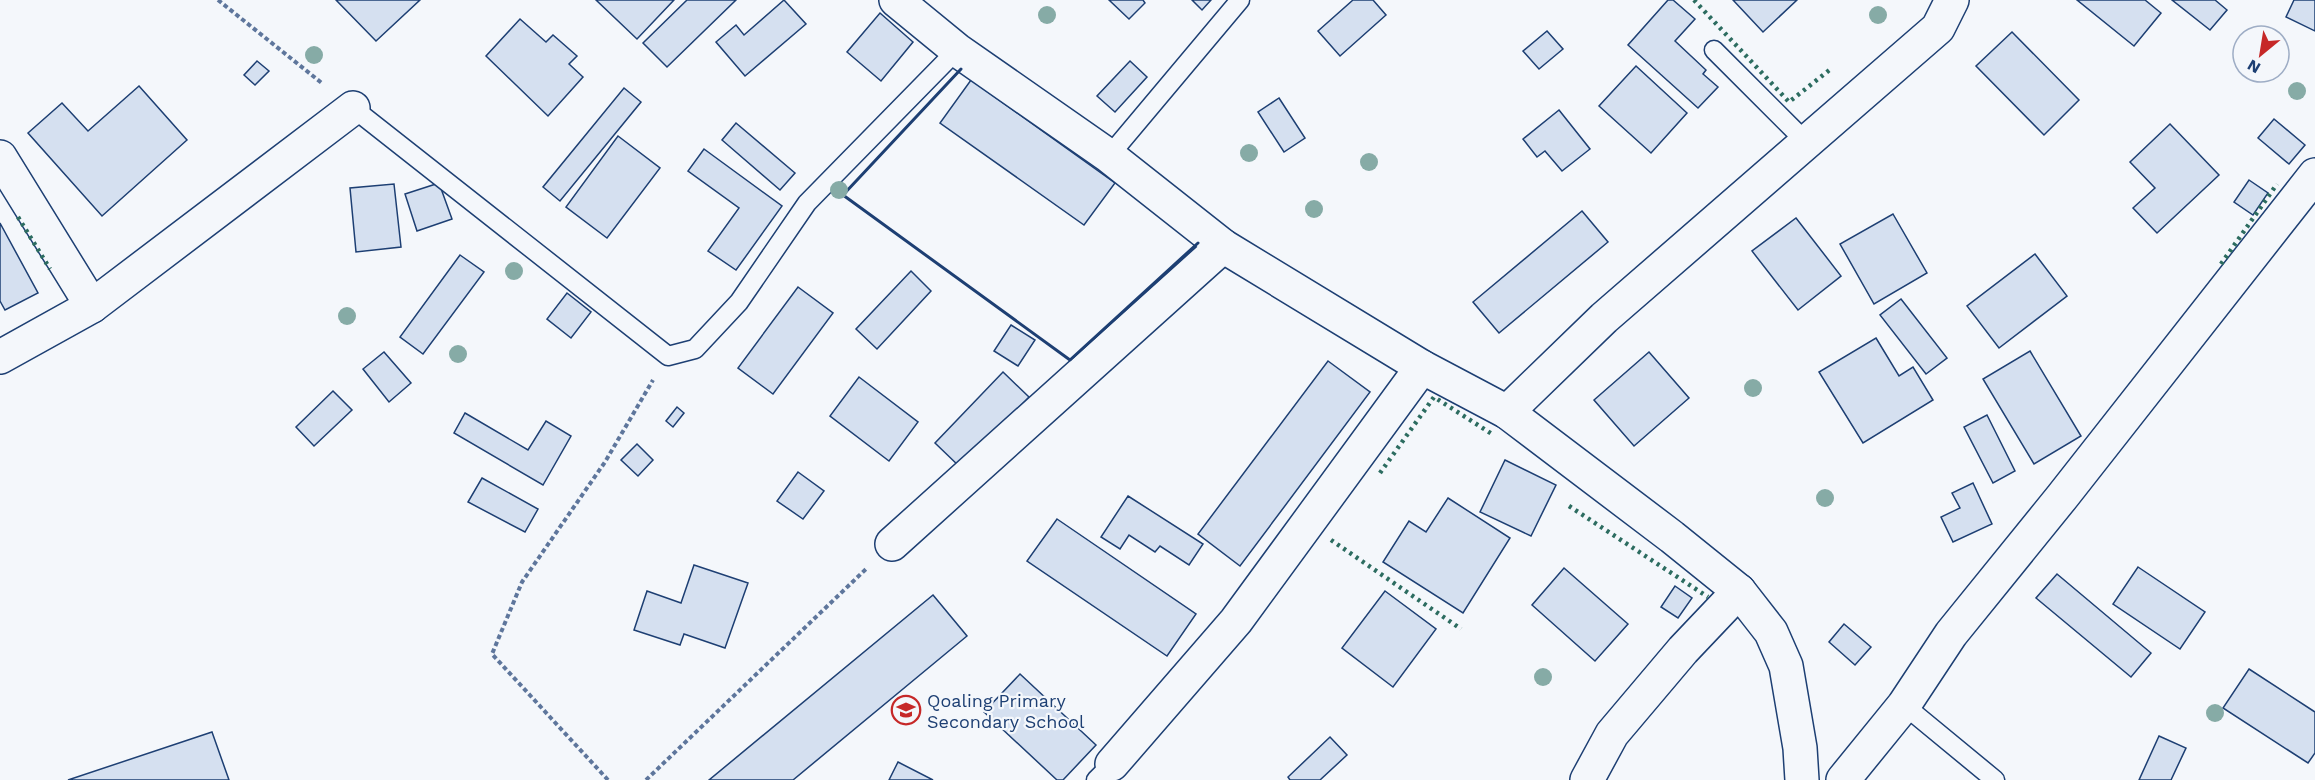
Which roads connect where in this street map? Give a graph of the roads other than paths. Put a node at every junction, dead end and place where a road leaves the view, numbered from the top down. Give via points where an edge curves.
1 (896, 0) edge
2 (1240, 0) edge
3 (1952, 0) edge
4 (957, 50) junction
5 (1714, 50) dead end
6 (353, 108) joint
7 (1806, 142) junction
8 (1109, 156) junction
9 (0, 157) edge
10 (2315, 175) edge
11 (1223, 246) junction
12 (92, 306) junction
13 (0, 357) edge
14 (1422, 367) junction
15 (1507, 412) junction
16 (892, 544) road end
17 (1739, 591) junction
18 (1904, 705) junction
19 (1104, 772) edge
20 (1587, 780) edge
21 (1802, 780) edge
22 (1843, 780) edge
23 (1995, 780) edge

1 - 4 street
2 - 8 lane
3 - 7 street via 1938,28
4 - 6 lane via 807,203 738,302 695,349 668,356
4 - 8 street
5 - 7 lane
6 - 12 street
7 - 15 street via 1604,318
8 - 11 street
9 - 12 street
10 - 18 street via 1951,634
11 - 14 street
11 - 16 street
12 - 13 street
14 - 15 street
14 - 19 street via 1236,621
15 - 17 street
17 - 20 street via 1612,734
17 - 21 street via 1771,632 1785,666
18 - 22 street
18 - 23 lane

